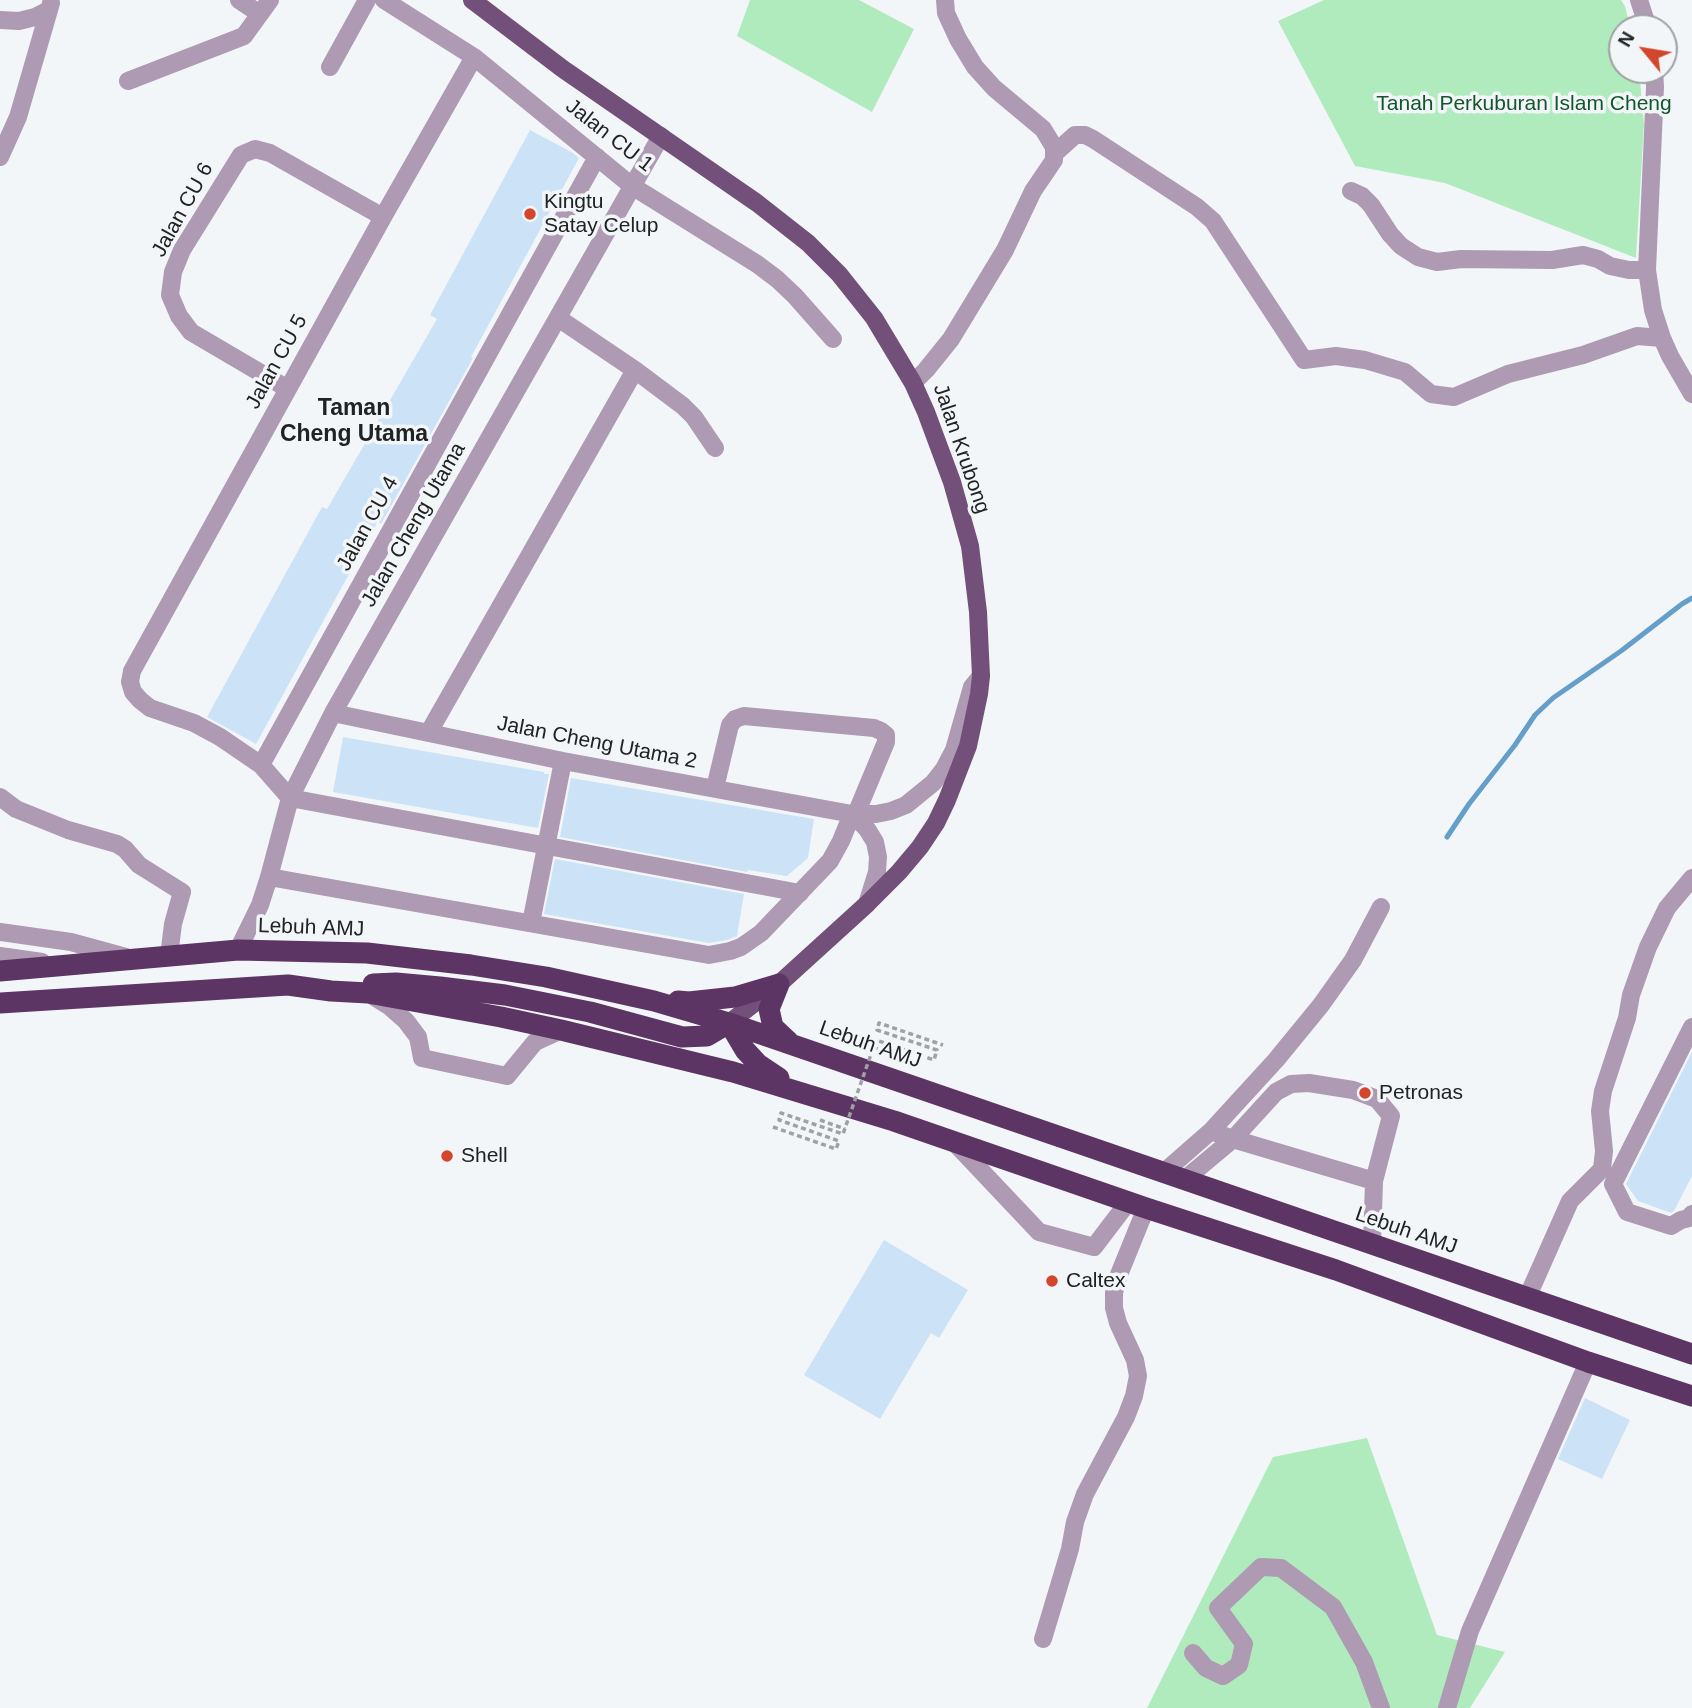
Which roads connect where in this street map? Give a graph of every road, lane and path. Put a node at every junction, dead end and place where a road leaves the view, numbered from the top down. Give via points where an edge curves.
1 (239, 0) edge
2 (367, 0) edge
3 (384, 0) edge
4 (471, 0) edge
5 (945, 0) edge
6 (50, 5) edge
7 (265, 7) edge
8 (0, 20) edge
9 (474, 57) junction
10 (330, 66) dead end
11 (128, 81) dead end
12 (1655, 84) edge
13 (661, 136) junction
14 (1054, 154) junction
15 (0, 157) edge
16 (597, 157) junction
17 (632, 186) junction
18 (1351, 191) dead end
19 (383, 217) junction
20 (1647, 270) junction
21 (558, 318) junction
22 (1662, 338) junction
23 (833, 339) dead end
24 (635, 370) junction
25 (914, 383) junction
26 (289, 389) junction
27 (1692, 394) edge
28 (715, 448) dead end
29 (981, 676) junction
30 (333, 713) junction
31 (429, 732) junction
32 (562, 761) junction
33 (261, 765) junction
34 (715, 789) junction
35 (0, 797) edge
36 (290, 798) junction
37 (854, 814) junction
38 (546, 846) junction
39 (269, 877) junction
40 (1692, 878) edge
41 (800, 893) junction
42 (867, 904) junction
43 (1381, 907) dead end
44 (531, 923) junction
45 (0, 932) edge
46 (238, 950) junction
47 (0, 956) edge
48 (169, 956) junction
49 (136, 959) junction
50 (63, 965) junction
51 (0, 971) edge
52 (779, 984) junction
53 (288, 985) junction
54 (610, 992) junction
55 (368, 993) junction
56 (0, 1003) edge
57 (729, 1023) junction
58 (1692, 1027) edge
59 (561, 1030) junction
60 (792, 1045) junction
61 (943, 1045) dead end
62 (873, 1047) junction
63 (900, 1056) dead end
64 (799, 1091) junction
65 (809, 1116) dead end
66 (773, 1127) dead end
67 (845, 1129) junction
68 (1211, 1130) junction
69 (1233, 1139) junction
70 (953, 1141) junction
71 (1163, 1173) junction
72 (1184, 1181) junction
73 (1374, 1181) junction
74 (1138, 1204) junction
75 (1690, 1216) edge
76 (1372, 1245) junction
77 (1527, 1298) junction
78 (1626, 1332) junction
79 (1692, 1341) edge
80 (1692, 1354) edge
81 (1588, 1362) junction
82 (1639, 1378) junction
83 (1692, 1385) edge
84 (1692, 1396) edge
85 (1043, 1639) dead end
86 (1193, 1653) dead end
87 (1381, 1708) edge
88 (1447, 1708) edge

1 - 7 street
2 - 10 street
3 - 9 street, Jalan CU 1
4 - 13 main road, Jalan Krubong
5 - 14 street via 946,13 975,67 1043,130
6 - 8 street via 35,17
6 - 15 street via 18,117
7 - 11 street via 243,36
9 - 16 street, Jalan CU 1
9 - 19 street, Jalan CU 5
12 - 20 street
13 - 17 street, Jalan Cheng Utama
13 - 25 main road, Jalan Krubong via 821,254 874,318
14 - 22 street via 1075,135 1085,135 1197,207 1213,221 1304,360 1336,356 1365,360 1405,372 1431,394 1454,397 1508,374 1637,336
14 - 25 street via 958,328
16 - 17 street, Jalan CU 1
16 - 33 street, Jalan CU 4
17 - 21 street, Jalan Cheng Utama
17 - 23 street, Jalan CU 1 via 777,279
18 - 20 street via 1362,196 1401,246 1418,257 1437,262 1584,255 1610,266
19 - 26 street, Jalan CU 5
19 - 26 street, Jalan CU 6 via 271,153 254,149 241,155 182,250 170,295 191,332
20 - 22 street
21 - 24 street
21 - 30 street, Jalan Cheng Utama
22 - 27 street
24 - 28 street via 683,406
24 - 31 street
25 - 29 main road, Jalan Krubong via 952,482 970,546
26 - 33 street, Jalan CU 5 via 130,682 150,708 194,723
29 - 37 street, Jalan Cheng Utama 2 via 967,700 954,750 933,783 891,811
29 - 42 main road, Jalan Krubong via 968,746 936,823 899,872
30 - 31 street, Jalan Cheng Utama 2
30 - 36 street, Jalan Cheng Utama
31 - 32 street, Jalan Cheng Utama 2
32 - 34 street, Jalan Cheng Utama 2
32 - 38 street
33 - 36 street
34 - 37 street, Jalan Cheng Utama 2
34 - 37 street via 735,719 744,716 874,728 886,735 886,742
35 - 48 street via 16,810 117,844 139,865 182,892
36 - 38 street
36 - 39 street, Jalan Cheng Utama
37 - 41 street via 830,860
37 - 42 street via 876,842 877,872
38 - 41 street
38 - 44 street
39 - 44 street
39 - 46 street, Jalan Cheng Utama
40 - 77 street via 1667,908 1631,995 1603,1091 1602,1169 1570,1200
41 - 44 street via 741,947 709,955
42 - 52 main road, Jalan Krubong
43 - 68 street via 1353,960 1321,1005
45 - 49 street via 71,942
46 - 48 highway, Lebuh AMJ
46 - 54 highway, Lebuh AMJ via 321,951 471,965
47 - 50 street
48 - 49 highway, Lebuh AMJ
49 - 50 highway, Lebuh AMJ
50 - 51 highway, Lebuh AMJ
52 - 54 highway via 735,997 689,1002
52 - 57 main road, Jalan Krubong
52 - 60 highway via 769,1009 773,1027
53 - 55 highway
53 - 56 highway
53 - 57 highway via 397,983 479,992 590,1012 682,1037 707,1036
54 - 57 highway, Lebuh AMJ
55 - 59 highway
55 - 59 street via 406,1021 418,1037 422,1058 507,1076 535,1042
57 - 60 highway, Lebuh AMJ
57 - 64 highway via 758,1064
58 - 75 street via 1613,1184 1627,1212 1671,1226
59 - 64 highway
60 - 71 highway, Lebuh AMJ
61 - 62 path, bridge via 879,1023 877,1030 937,1051 933,1060 876,1040
62 - 63 path
62 - 67 path, bridge
64 - 70 highway
65 - 67 path
66 - 67 path, bridge via 836,1149 839,1141 779,1120 781,1113 843,1134
68 - 69 street
68 - 71 street
69 - 72 street
69 - 73 street
69 - 73 street via 1276,1092 1291,1084 1353,1090 1377,1099 1391,1115
70 - 74 highway
70 - 74 street via 1039,1232 1094,1247
71 - 72 highway, Lebuh AMJ
72 - 76 highway, Lebuh AMJ
73 - 76 street
74 - 81 highway
74 - 85 street via 1114,1293 1118,1323 1135,1360 1134,1395 1075,1522
76 - 77 highway, Lebuh AMJ
77 - 78 highway, Lebuh AMJ
78 - 79 highway via 1649,1330
78 - 80 highway, Lebuh AMJ
81 - 82 highway
81 - 88 street via 1470,1631
82 - 83 highway via 1657,1376
82 - 84 highway
86 - 87 street via 1206,1668 1223,1676 1239,1665 1244,1644 1219,1608 1261,1567 1281,1568 1333,1607 1364,1662

